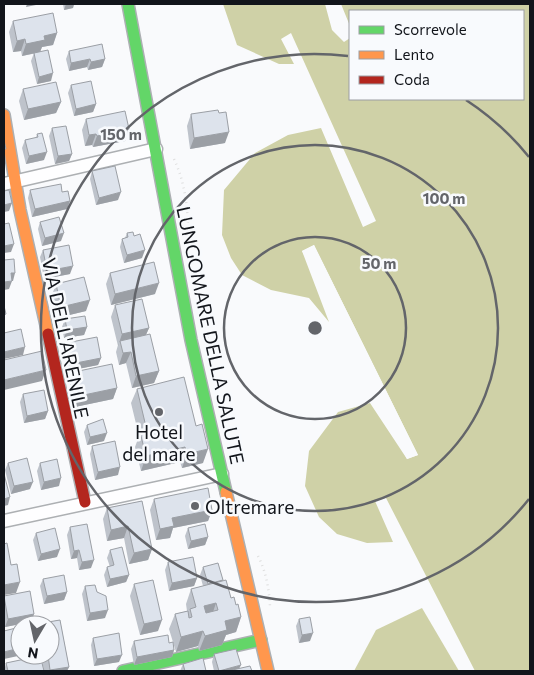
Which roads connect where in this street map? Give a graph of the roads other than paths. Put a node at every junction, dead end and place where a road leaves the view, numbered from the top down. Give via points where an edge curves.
1 (128, 4) edge
2 (4, 115) edge
3 (156, 149) junction
4 (10, 182) edge
5 (222, 474) junction
6 (85, 502) junction
7 (4, 521) edge
8 (261, 640) junction
9 (123, 671) edge
10 (268, 671) edge

1 - 3 street, LUNGOMARE DELLA SALUTE
2 - 4 street, VIA DELL'ARENILE
3 - 4 street
3 - 5 street, LUNGOMARE DELLA SALUTE via 191,340
4 - 6 street, VIA DELL'ARENILE via 20,210
5 - 6 street
5 - 8 street, LUNGOMARE DELLA SALUTE
6 - 7 street
8 - 9 street
8 - 10 street, LUNGOMARE DELLA SALUTE

